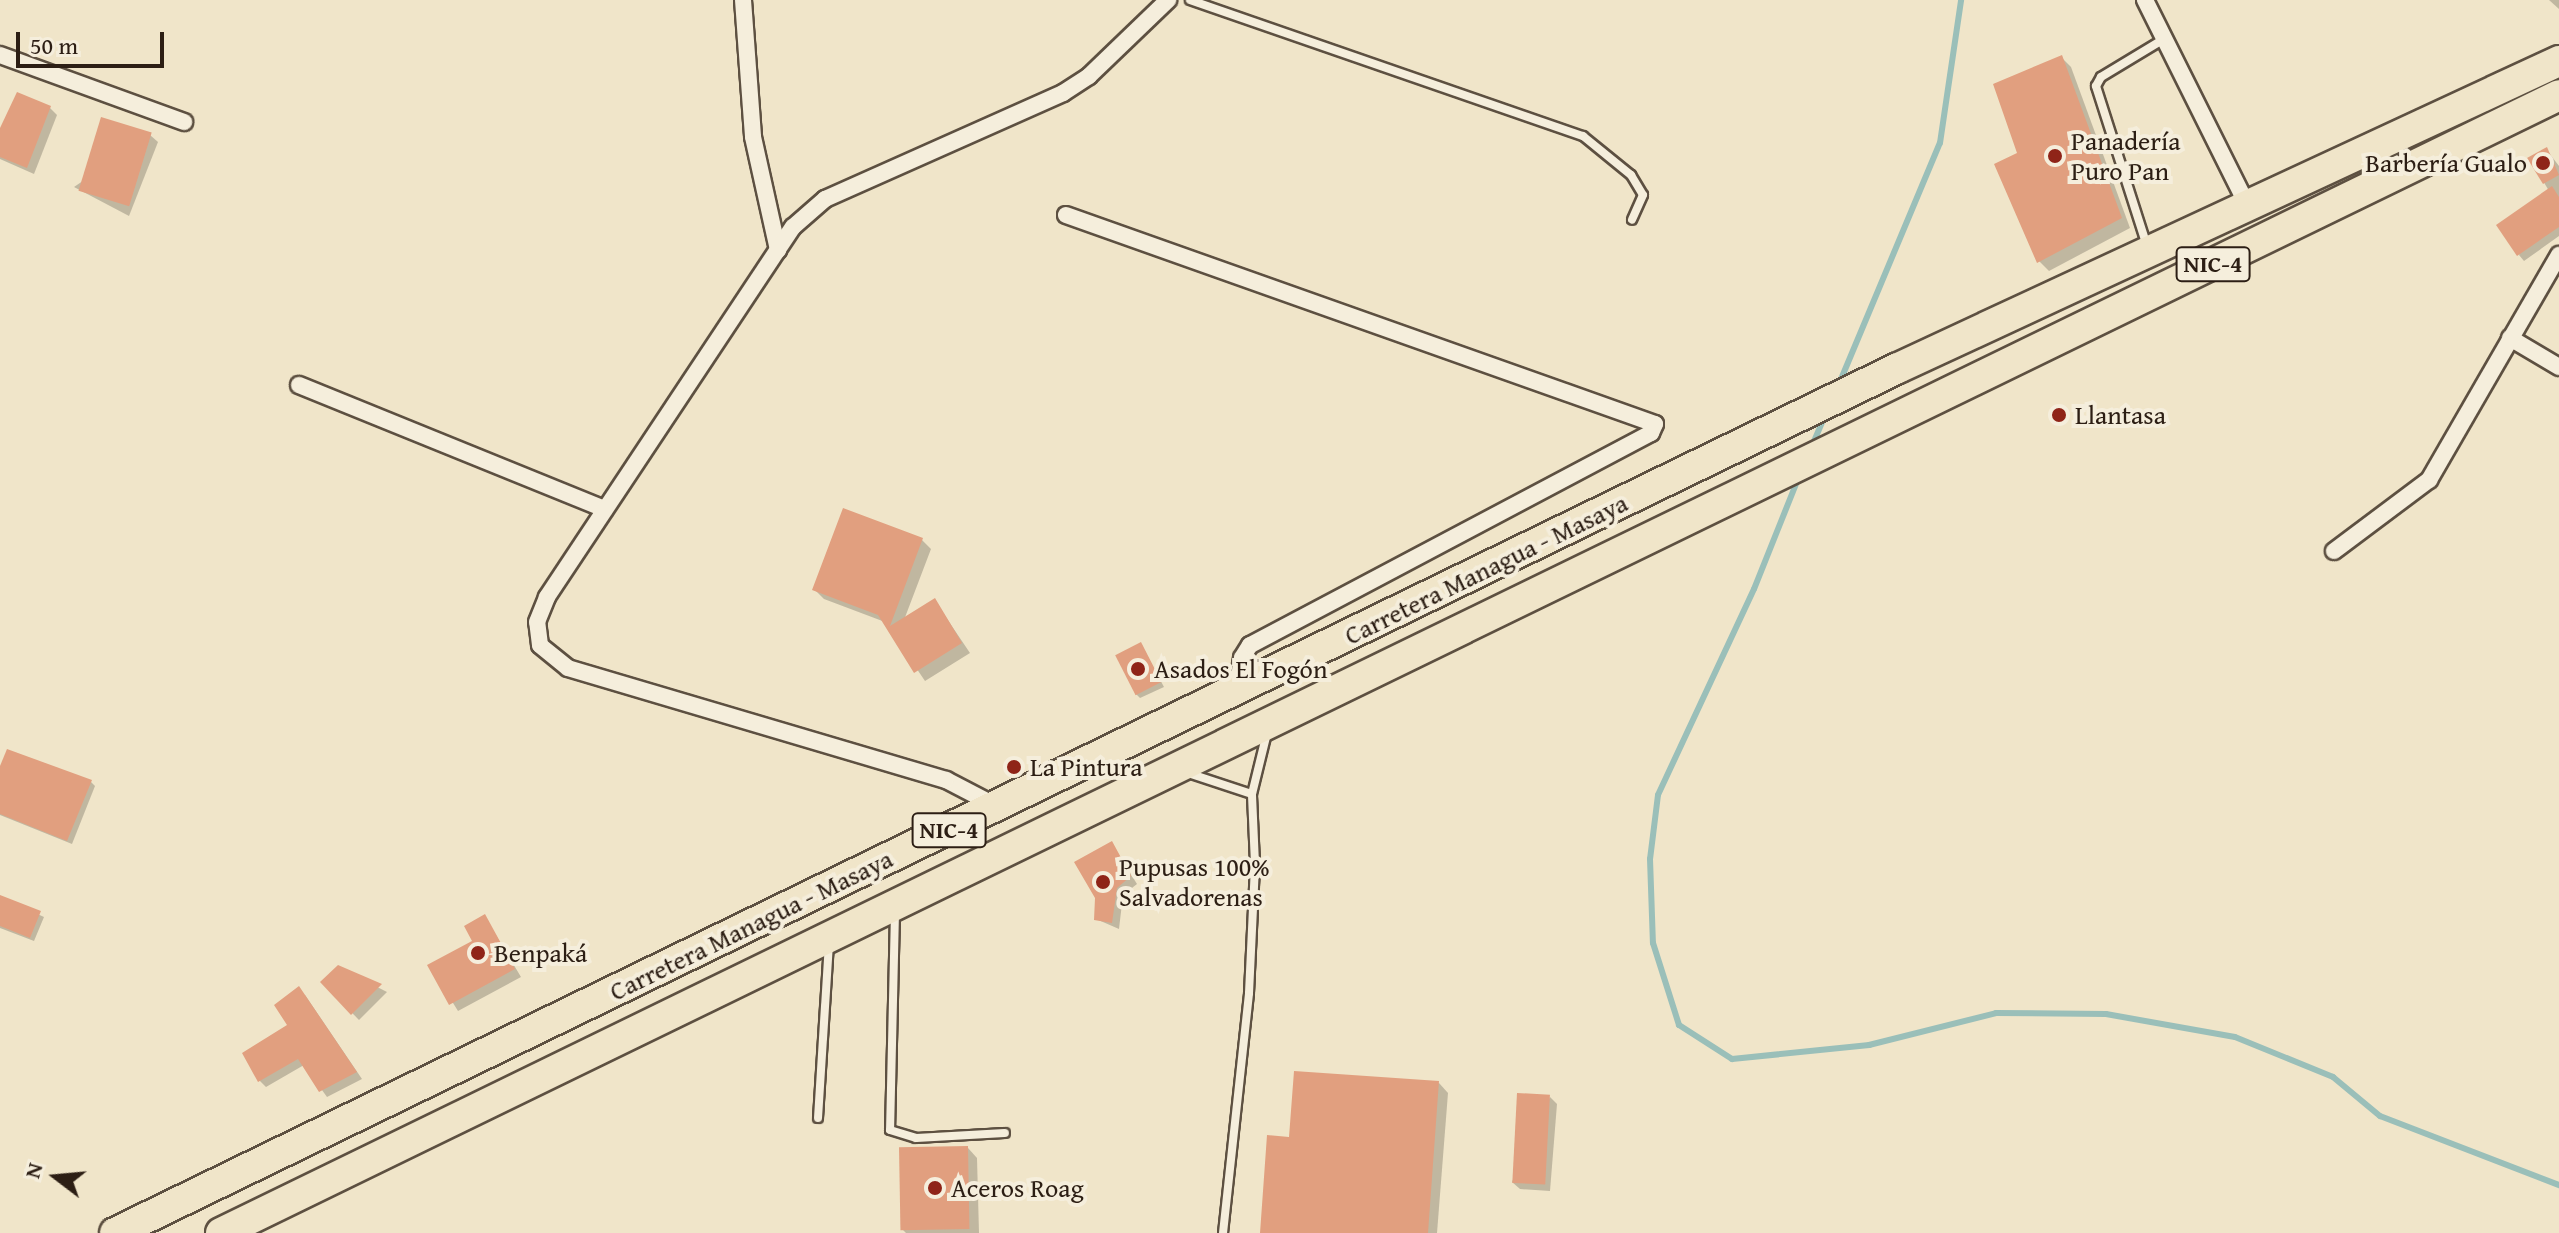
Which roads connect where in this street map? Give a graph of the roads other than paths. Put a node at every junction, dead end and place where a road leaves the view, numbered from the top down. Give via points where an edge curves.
1 (743, 0) edge
2 (1168, 0) edge
3 (1190, 0) edge
4 (2145, 0) edge
5 (2164, 39) junction
6 (0, 55) edge
7 (2559, 61) edge
8 (2559, 95) edge
9 (184, 122) dead end
10 (2247, 205) junction
11 (1066, 215) dead end
12 (1632, 220) dead end
13 (778, 250) junction
14 (2149, 251) junction
15 (2559, 255) edge
16 (2510, 338) junction
17 (2559, 367) edge
18 (299, 385) dead end
19 (605, 509) junction
20 (2334, 551) dead end
21 (1361, 630) junction
22 (1237, 691) junction
23 (1269, 725) junction
24 (1174, 768) junction
25 (1252, 794) junction
26 (997, 807) junction
27 (896, 905) junction
28 (829, 937) junction
29 (499, 1046) junction
30 (439, 1076) junction
31 (520, 1086) junction
32 (458, 1117) junction
33 (818, 1118) dead end
34 (1005, 1133) dead end
35 (115, 1233) edge
36 (221, 1233) edge
37 (1223, 1233) edge

1 - 13 street via 753,137
2 - 13 street via 1076,85 825,199 793,227
3 - 12 lane via 1583,136 1631,175 1643,195
4 - 5 street
5 - 10 street
5 - 14 lane via 2101,77 2096,86
6 - 9 street
7 - 10 highway, Carretera Managua - Masaya / NIC-4
8 - 23 highway, Carretera Managua - Masaya / NIC-4 via 1865,429
10 - 14 highway, Carretera Managua - Masaya / NIC-4
11 - 22 street via 1655,424 1651,433 1250,645 1242,658
13 - 19 street
14 - 21 highway, Carretera Managua - Masaya / NIC-4
15 - 16 street
16 - 17 street
16 - 20 street via 2465,426 2429,480
18 - 19 street
19 - 26 street via 537,622 537,636 547,654 568,668 946,780
21 - 22 highway, Carretera Managua - Masaya / NIC-4
21 - 23 highway via 1275,689 1267,706
22 - 26 highway, Carretera Managua - Masaya / NIC-4
23 - 24 highway, Carretera Managua - Masaya / NIC-4
23 - 25 lane
24 - 25 lane
24 - 26 highway via 1115,775 1046,810
24 - 27 highway, Carretera Managua - Masaya / NIC-4
25 - 37 lane via 1255,864 1249,993
26 - 29 highway, Carretera Managua - Masaya / NIC-4
27 - 28 highway, Carretera Managua - Masaya / NIC-4
27 - 34 lane via 890,1130 916,1138
28 - 31 highway, Carretera Managua - Masaya / NIC-4
28 - 33 lane
29 - 30 highway, Carretera Managua - Masaya / NIC-4
29 - 31 highway via 489,1069 506,1087
30 - 32 highway via 453,1074 466,1080 473,1094 470,1108
30 - 35 highway, Carretera Managua - Masaya / NIC-4
31 - 32 highway, Carretera Managua - Masaya / NIC-4
32 - 36 highway, Carretera Managua - Masaya / NIC-4

